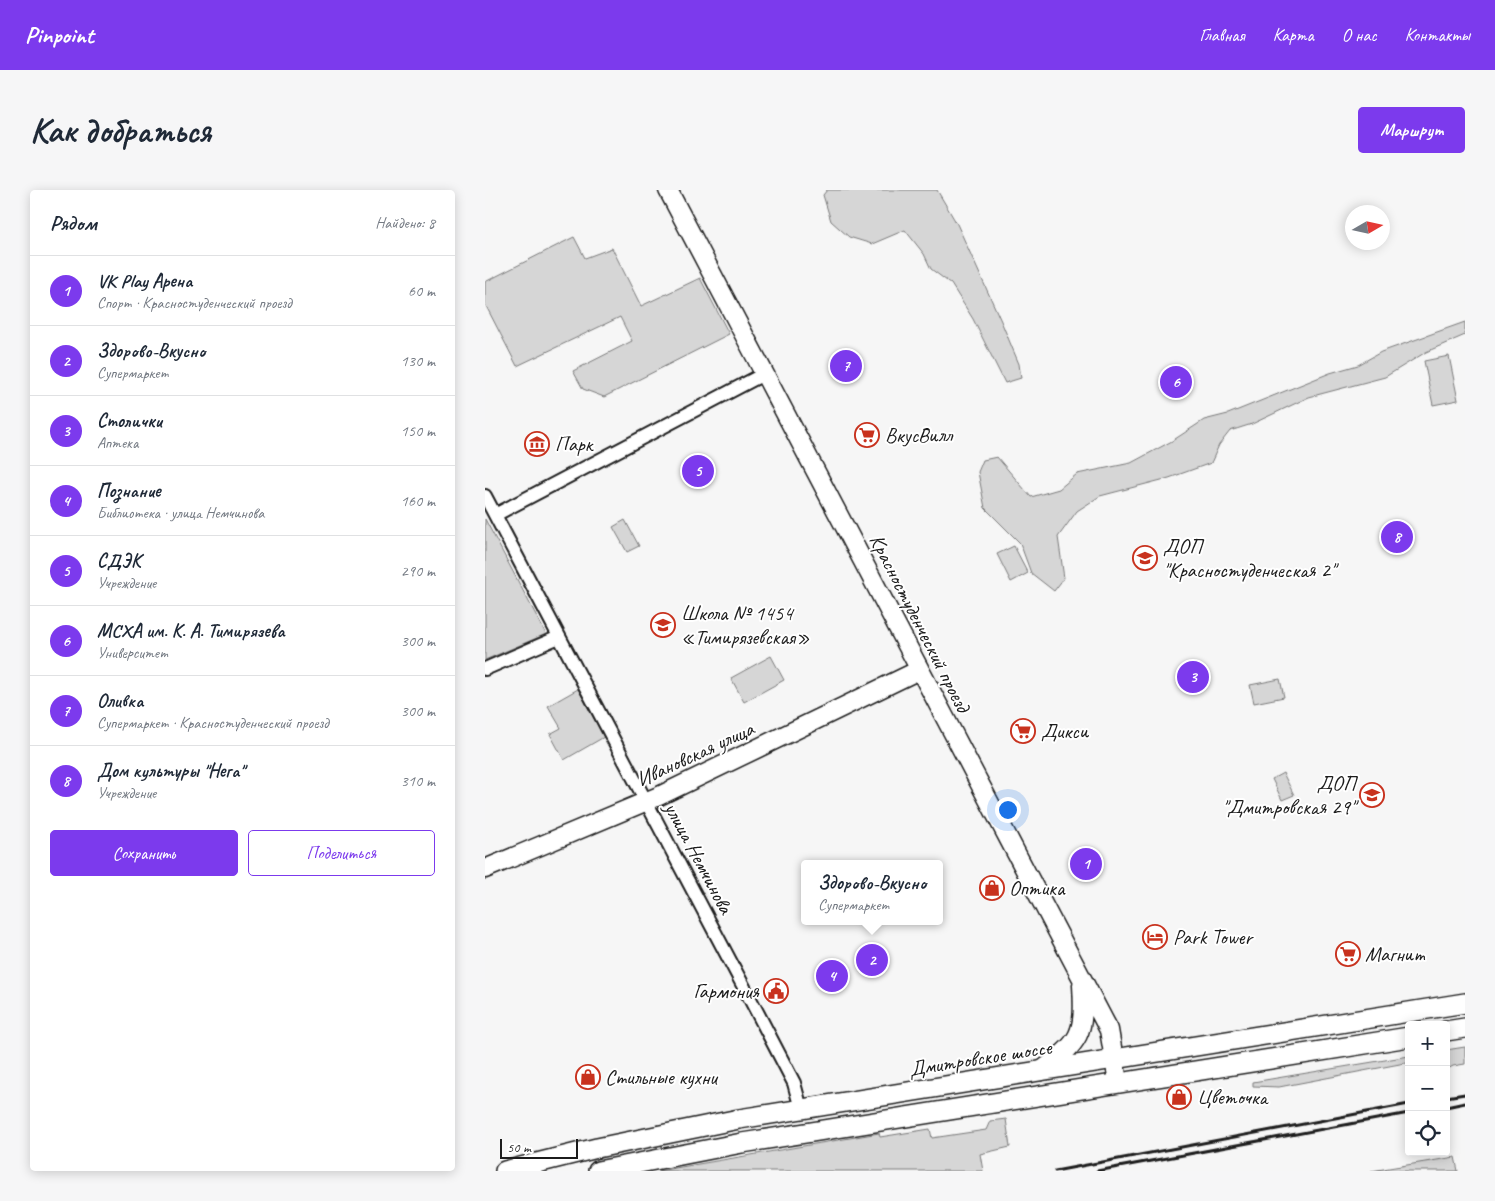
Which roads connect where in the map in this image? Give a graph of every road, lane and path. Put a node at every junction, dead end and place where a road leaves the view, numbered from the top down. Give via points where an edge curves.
1 (668, 190) edge
2 (756, 378) dead end
3 (485, 496) edge
4 (495, 515) junction
5 (559, 637) junction
6 (485, 669) edge
7 (919, 670) junction
8 (647, 802) junction
9 (485, 869) edge
10 (1082, 979) junction
11 (1465, 1003) edge
12 (1465, 1028) edge
13 (1450, 1030) edge
14 (1405, 1038) edge
15 (1114, 1058) junction
16 (1041, 1071) junction
17 (1118, 1082) junction
18 (801, 1110) junction
19 (505, 1171) edge
20 (598, 1171) edge

1 - 7 street, Красностуденческий проезд
2 - 4 street
3 - 4 street, улица Немчинова
4 - 5 street, улица Немчинова
5 - 6 street
5 - 8 street, улица Немчинова
7 - 8 street, Ивановская улица
7 - 10 street, Красностуденческий проезд
8 - 9 street, Ивановская улица
8 - 18 street, улица Немчинова via 794,1084
10 - 15 street, Красностуденческий проезд via 1109,1030
10 - 16 street via 1083,1024 1079,1036 1067,1052
11 - 15 main road, Дмитровское шоссе
12 - 13 main road
14 - 17 main road
15 - 16 main road, Дмитровское шоссе
15 - 17 street, Красностуденческий проезд
16 - 18 main road, Дмитровское шоссе
17 - 20 main road via 742,1143
18 - 19 main road, Дмитровское шоссе via 639,1139

